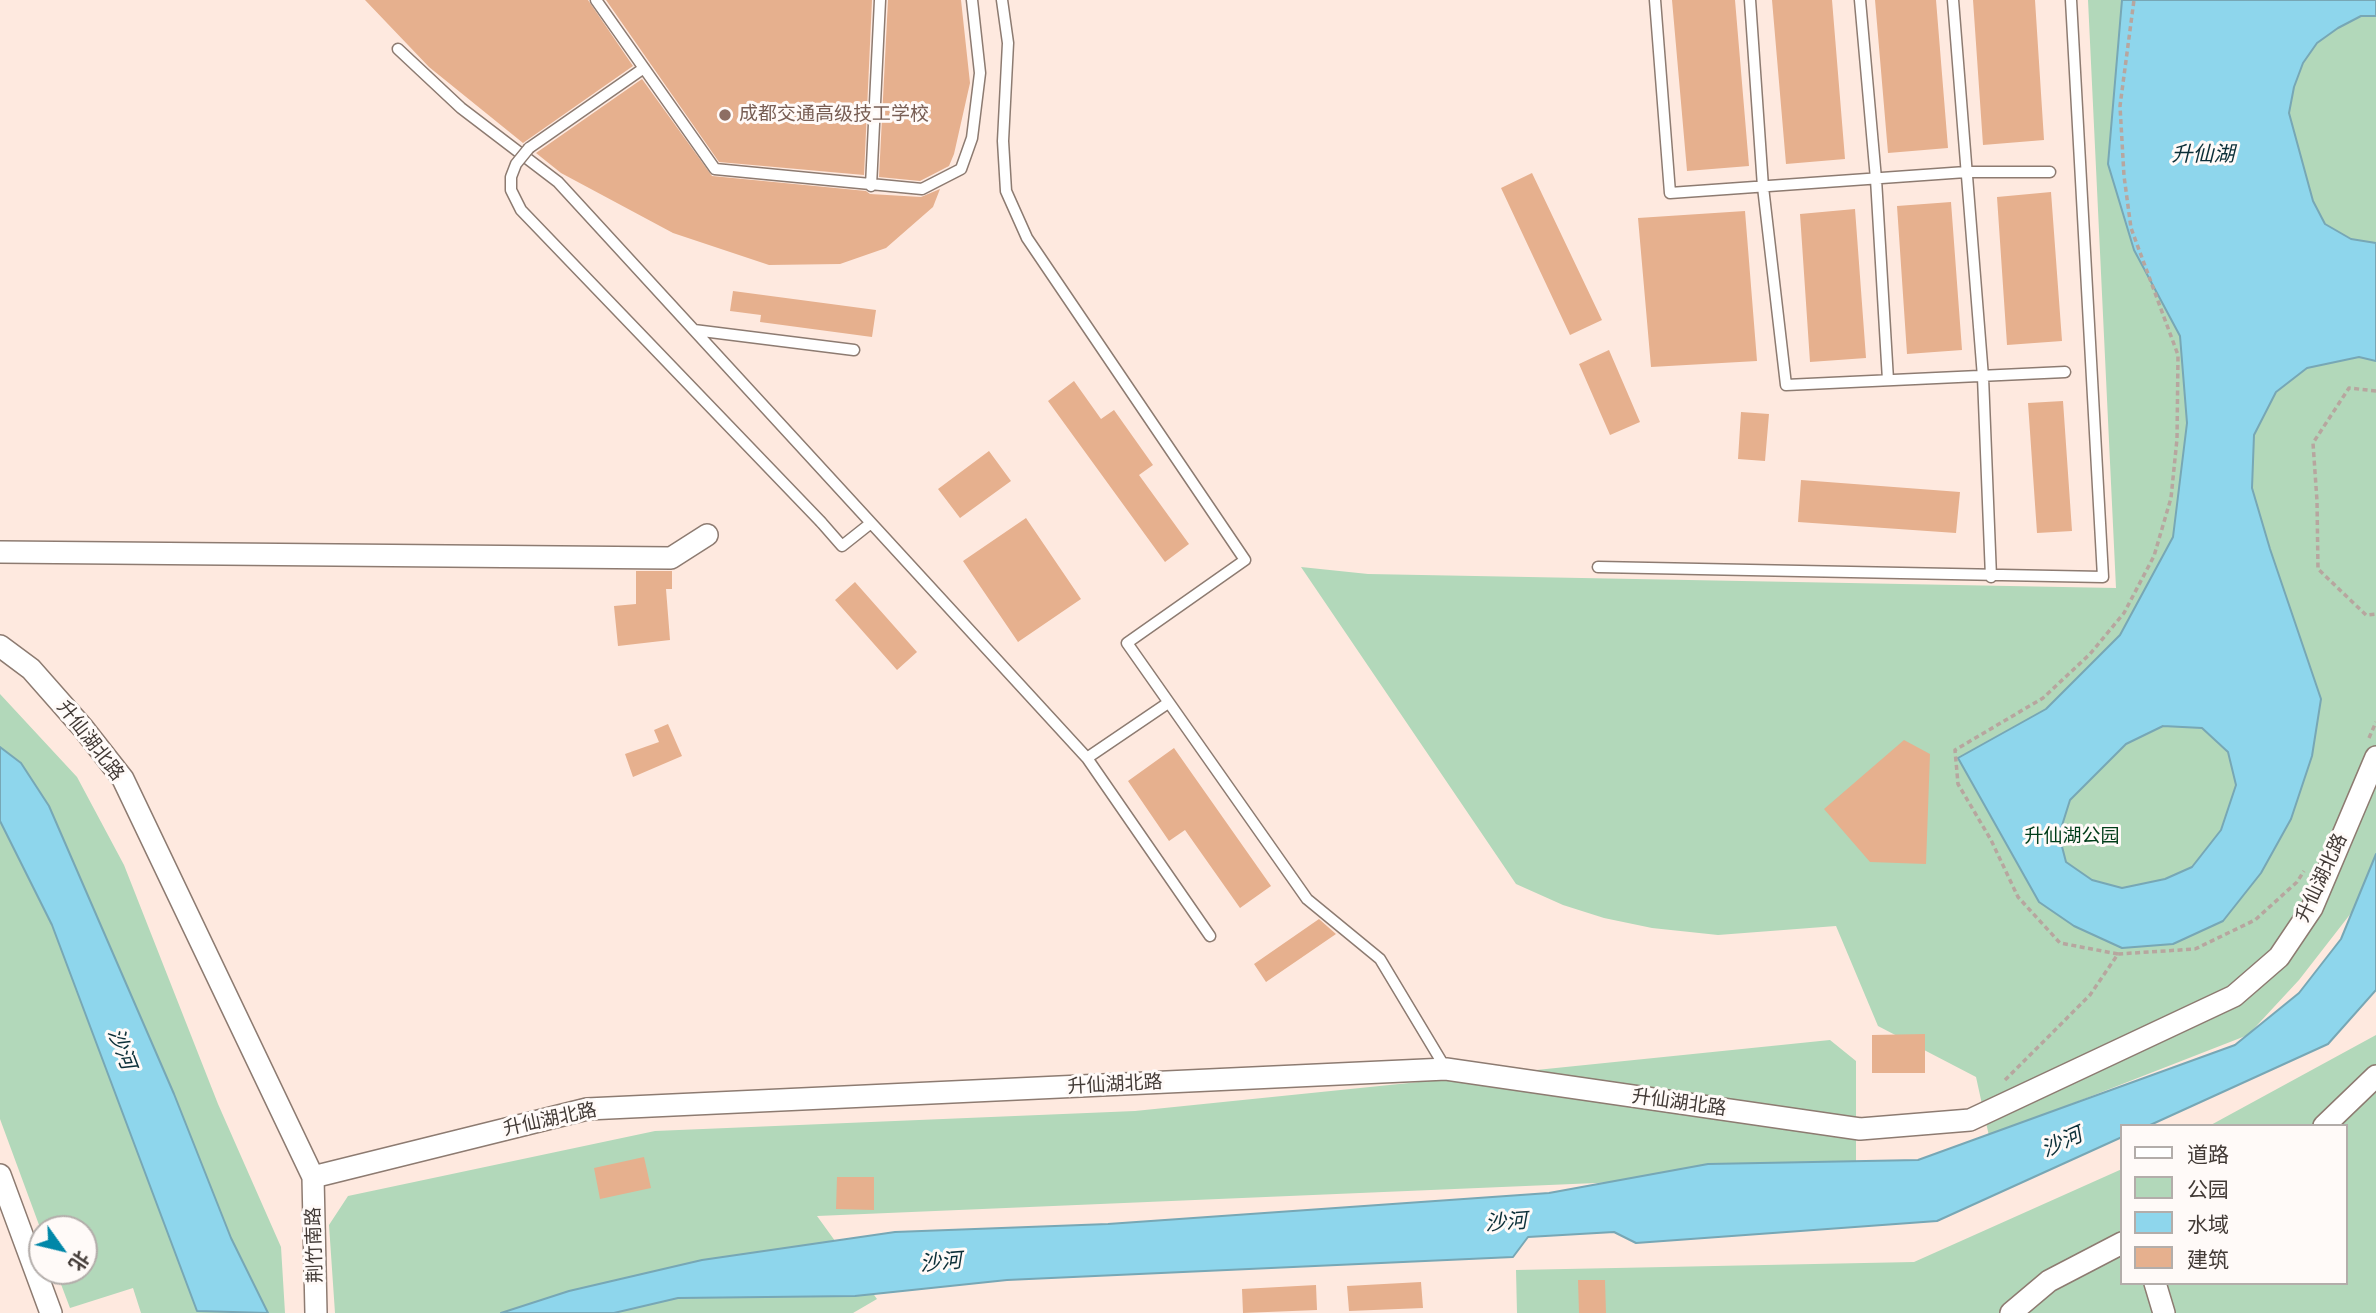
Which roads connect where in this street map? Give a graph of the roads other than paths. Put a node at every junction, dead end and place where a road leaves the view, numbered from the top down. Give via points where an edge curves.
1 (596, 0) edge
2 (880, 0) edge
3 (972, 0) edge
4 (1002, 0) edge
5 (1654, 0) edge
6 (1750, 0) edge
7 (1860, 0) edge
8 (1953, 0) edge
9 (2071, 0) edge
10 (398, 49) dead end
11 (644, 68) junction
12 (1966, 172) junction
13 (2050, 172) dead end
14 (1876, 178) junction
15 (871, 186) junction
16 (1763, 187) junction
17 (694, 330) junction
18 (853, 350) dead end
19 (2065, 372) dead end
20 (1983, 377) junction
21 (1888, 380) junction
22 (871, 523) junction
23 (707, 535) dead end
24 (0, 552) edge
25 (1598, 568) dead end
26 (1991, 577) junction
27 (0, 646) edge
28 (1168, 703) junction
29 (2371, 752) edge
30 (1087, 758) junction
31 (1210, 936) dead end
32 (1446, 1069) junction
33 (2376, 1076) edge
34 (2326, 1124) edge
35 (313, 1177) junction
36 (1, 1183) edge
37 (2120, 1244) edge
38 (2156, 1285) edge
39 (51, 1313) edge
40 (316, 1313) edge
41 (2011, 1313) edge
42 (2164, 1313) edge

1 - 11 lane
2 - 15 lane
3 - 15 lane via 980,73 972,138 961,169 922,189
4 - 28 lane via 1008,43 1003,141 1006,191 1027,238 1245,560 1127,643
5 - 16 lane via 1670,193
6 - 16 lane
7 - 14 lane
8 - 12 lane
9 - 26 lane via 2103,577
10 - 17 lane via 461,108 558,182
11 - 15 lane via 715,169
11 - 22 lane, bridge via 536,142 516,164 511,190 521,209 842,546
12 - 13 lane
12 - 14 lane
12 - 20 lane
14 - 16 lane
14 - 21 lane
16 - 21 lane via 1786,385
17 - 18 lane
17 - 22 lane
19 - 20 lane
20 - 21 lane
20 - 26 lane
22 - 30 lane
23 - 24 street via 671,558
25 - 26 lane
27 - 35 street, 升仙湖北路 via 31,669 123,779
28 - 30 lane
28 - 32 lane via 1307,899 1380,959
29 - 32 street, 升仙湖北路 via 2312,908 2279,957 2234,996 1970,1120 1860,1129
30 - 31 lane
32 - 35 street, 升仙湖北路 via 587,1109
33 - 34 street
35 - 40 street, 荆竹南路
36 - 39 street
37 - 41 street via 2049,1281
38 - 42 street

